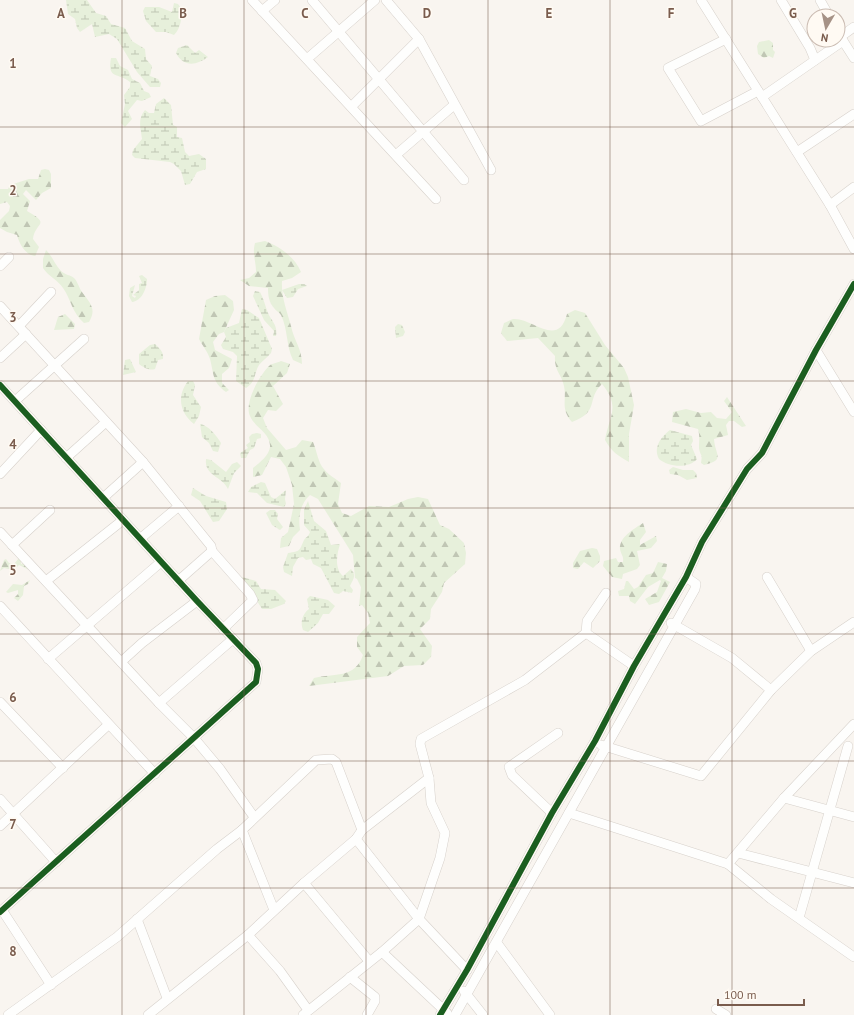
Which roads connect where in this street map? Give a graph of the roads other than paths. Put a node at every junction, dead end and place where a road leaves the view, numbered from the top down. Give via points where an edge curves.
1 (252, 0) edge
2 (275, 0) edge
3 (312, 0) edge
4 (375, 0) edge
5 (386, 0) edge
6 (702, 0) edge
7 (781, 0) edge
8 (262, 11) junction
9 (338, 32) junction
10 (419, 39) junction
11 (726, 39) junction
12 (846, 46) edge
13 (828, 48) edge
14 (854, 58) edge
15 (307, 59) junction
16 (815, 60) junction
17 (379, 80) junction
18 (760, 94) junction
19 (454, 105) junction
20 (352, 106) junction
21 (854, 114) edge
22 (423, 132) junction
23 (797, 152) junction
24 (397, 154) junction
25 (491, 170) dead end
26 (464, 180) dead end
27 (854, 187) edge
28 (436, 198) dead end
29 (830, 205) junction
30 (854, 249) edge
31 (9, 257) dead end
32 (0, 266) edge
33 (854, 284) edge
34 (52, 292) dead end
35 (0, 306) edge
36 (19, 326) junction
37 (26, 334) junction
38 (84, 339) dead end
39 (816, 350) junction
40 (0, 358) edge
41 (55, 365) junction
42 (1, 387) edge
43 (15, 401) junction
44 (854, 412) edge
45 (106, 422) junction
46 (41, 430) junction
47 (66, 458) junction
48 (143, 462) junction
49 (0, 474) edge
50 (103, 498) junction
51 (179, 506) junction
52 (50, 510) dead end
53 (123, 520) junction
54 (0, 532) edge
55 (141, 538) junction
56 (12, 545) junction
57 (212, 551) junction
58 (162, 562) junction
59 (686, 577) junction
60 (767, 577) dead end
61 (46, 581) junction
62 (178, 581) junction
63 (606, 593) dead end
64 (197, 602) junction
65 (670, 604) junction
66 (0, 606) edge
67 (682, 612) junction
68 (662, 618) junction
69 (854, 622) edge
70 (88, 624) junction
71 (674, 625) junction
72 (223, 629) junction
73 (586, 633) junction
74 (233, 639) junction
75 (811, 651) junction
76 (48, 659) junction
77 (122, 662) junction
78 (634, 666) junction
79 (771, 690) junction
80 (0, 702) edge
81 (159, 703) junction
82 (854, 724) edge
83 (108, 725) junction
84 (558, 733) dead end
85 (194, 738) junction
86 (595, 741) junction
87 (835, 743) junction
88 (851, 747) edge
89 (605, 748) junction
90 (63, 768) junction
91 (155, 774) junction
92 (429, 778) junction
93 (573, 778) junction
94 (584, 785) junction
95 (784, 798) junction
96 (0, 799) edge
97 (829, 810) junction
98 (13, 813) junction
99 (552, 813) junction
100 (569, 813) junction
101 (254, 817) junction
102 (854, 817) edge
103 (0, 826) edge
104 (242, 830) junction
105 (362, 830) junction
106 (356, 839) junction
107 (738, 852) junction
108 (56, 862) junction
109 (728, 864) junction
110 (812, 872) junction
111 (304, 883) junction
112 (854, 883) edge
113 (274, 910) junction
114 (1, 911) edge
115 (799, 918) junction
116 (137, 919) junction
117 (419, 919) junction
118 (248, 935) junction
119 (497, 943) junction
120 (382, 952) junction
121 (854, 957) edge
122 (369, 961) junction
123 (467, 970) junction
124 (350, 977) junction
125 (458, 984) junction
126 (51, 985) junction
127 (467, 995) junction
128 (167, 998) junction
129 (305, 1012) edge
130 (444, 1013) edge
131 (8, 1015) edge
132 (148, 1015) edge
133 (367, 1015) edge
134 (455, 1015) edge
135 (483, 1015) edge
136 (550, 1015) edge

1 - 8 street
2 - 8 street
3 - 9 street
4 - 9 street
5 - 10 street
6 - 11 street
7 - 16 street
8 - 15 street
9 - 15 street
9 - 17 street
10 - 17 street
10 - 19 street
11 - 18 street
11 - 18 street via 668,68 701,121
12 - 14 street
13 - 16 street
15 - 20 street
16 - 18 street
17 - 20 street
17 - 22 street
18 - 23 street
19 - 22 street
19 - 25 street
20 - 24 street
21 - 23 street
22 - 24 street
22 - 26 street
23 - 29 street
24 - 28 street
27 - 29 street
29 - 30 street
31 - 32 street
33 - 39 street
34 - 36 street
35 - 36 street
36 - 37 street
37 - 40 street
37 - 41 street
38 - 41 street
39 - 44 street
39 - 59 street via 762,453 747,469 702,542
41 - 43 street
41 - 45 street
42 - 43 street
43 - 46 street
45 - 47 street
45 - 48 street
46 - 47 street
46 - 49 street
47 - 50 street
48 - 50 street
48 - 51 street
50 - 53 street
51 - 55 street
51 - 57 street via 208,542
52 - 56 street
53 - 55 street
53 - 61 street
54 - 56 street
55 - 58 street
56 - 61 street
57 - 62 street
57 - 72 street via 253,600
58 - 62 street
58 - 70 street
59 - 65 street
59 - 67 street via 696,586
60 - 75 street
61 - 70 street
62 - 64 street
63 - 73 street via 587,621
64 - 72 street
64 - 77 street via 142,643
65 - 67 street
65 - 68 street
66 - 76 street
67 - 71 street
68 - 71 street
68 - 78 street
69 - 75 street
70 - 76 street
70 - 77 street
71 - 79 street via 732,658
71 - 89 street
72 - 74 street
73 - 78 street
73 - 92 street via 525,680 421,739
74 - 81 street
74 - 85 street via 256,663 256,682
75 - 79 street
76 - 83 street
77 - 81 street
78 - 86 street
79 - 89 street via 701,776
80 - 90 street
81 - 85 street
82 - 87 street
83 - 90 street
83 - 91 street
84 - 99 street via 509,767 512,774
85 - 91 street
85 - 101 street
86 - 89 street
86 - 93 street
87 - 88 street
87 - 95 street
88 - 97 street
89 - 94 street
90 - 98 street
91 - 108 street
92 - 105 street
92 - 117 street via 431,803 445,833 440,858
93 - 94 street
93 - 99 street
94 - 100 street
95 - 97 street
95 - 107 street
96 - 98 street
97 - 102 street
97 - 110 street
98 - 103 street
98 - 108 street
99 - 123 street
100 - 109 street
100 - 119 street
101 - 104 street
101 - 105 street via 316,760 324,758 336,762
104 - 113 street
104 - 116 street via 217,848
105 - 106 street
106 - 111 street
106 - 117 street
107 - 109 street
107 - 110 street
108 - 114 street
109 - 115 street
110 - 112 street
110 - 115 street
111 - 113 street
111 - 122 street
113 - 118 street
114 - 126 street
115 - 121 street
116 - 126 street via 117,937
116 - 128 street
117 - 120 street
117 - 123 street
118 - 128 street
118 - 129 street via 280,971
119 - 127 street
119 - 136 street
120 - 122 street
120 - 130 street
122 - 124 street
123 - 125 street
124 - 129 street
124 - 133 street via 375,997
125 - 127 street
125 - 130 street
126 - 131 street
127 - 134 street
127 - 135 street
128 - 132 street

